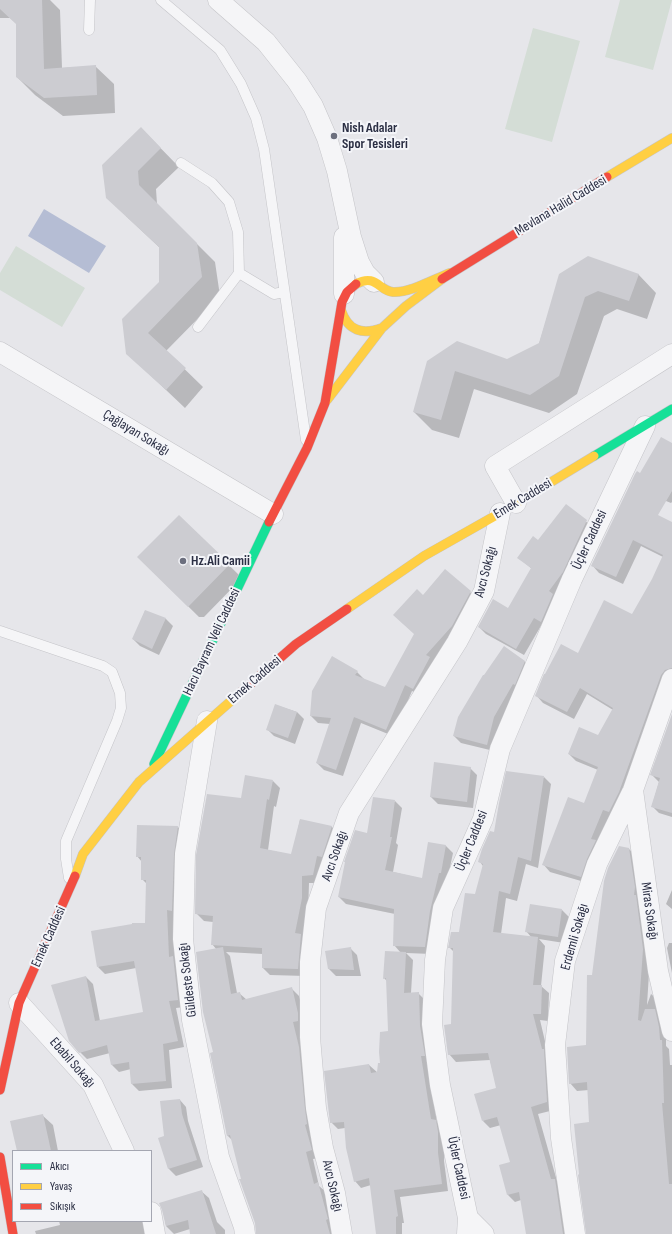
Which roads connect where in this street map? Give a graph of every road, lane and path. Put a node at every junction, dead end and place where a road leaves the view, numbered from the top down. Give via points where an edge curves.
1 (90, 0) edge
2 (161, 0) edge
3 (218, 0) edge
4 (89, 30) dead end
5 (672, 138) edge
6 (181, 163) dead end
7 (344, 205) junction
8 (239, 273) junction
9 (450, 273) junction
10 (380, 285) junction
11 (284, 292) junction
12 (343, 302) junction
13 (385, 325) junction
14 (198, 327) dead end
15 (0, 352) edge
16 (672, 354) edge
17 (325, 403) junction
18 (672, 409) edge
19 (645, 426) junction
20 (307, 448) junction
21 (508, 508) junction
22 (273, 514) junction
23 (0, 631) edge
24 (672, 679) edge
25 (207, 721) junction
26 (150, 772) junction
27 (633, 790) junction
28 (70, 888) junction
29 (19, 1003) junction
30 (672, 1031) edge
31 (0, 1090) edge
32 (124, 1150) edge
33 (0, 1157) edge
34 (152, 1218) edge
35 (468, 1226) edge
36 (12, 1234) edge
37 (155, 1234) edge
38 (245, 1234) edge
39 (342, 1234) edge
40 (484, 1234) edge
41 (575, 1234) edge

1 - 4 lane
2 - 11 lane via 220,50 241,84 256,118 264,149
3 - 7 street via 266,42 285,64 313,106 327,138
5 - 9 street, Mevlana Halid Caddesi
6 - 8 lane via 212,183 229,202 238,232
7 - 10 street via 359,262 365,273
7 - 12 street
8 - 11 lane via 274,294
8 - 14 lane
9 - 10 street, Mevlana Halid Caddesi via 415,288 392,292
9 - 13 street, Mevlana Halid Caddesi
10 - 12 street via 365,281 356,283 349,288
10 - 13 street via 389,293 393,305 392,314
11 - 20 lane
12 - 13 street via 346,321 358,331 375,331
12 - 17 street
13 - 17 street
15 - 22 street, Çağlayan Sokağı
16 - 21 street via 495,466
17 - 20 street, Hacı Bayram Veli Caddesi
18 - 19 street, Emek Caddesi
19 - 21 street, Emek Caddesi
19 - 35 street, Üçler Caddesi via 572,578 500,749 483,819 443,908 435,960 432,1024 440,1085
20 - 22 street, Hacı Bayram Veli Caddesi
21 - 25 street, Emek Caddesi via 424,556 296,644
21 - 39 street, Avcı Sokağı via 484,591 457,642 349,813 316,908 310,962 310,1045 317,1115
22 - 26 street, Hacı Bayram Veli Caddesi
23 - 28 lane via 103,666 112,672 120,693 121,708 117,721 66,841
24 - 27 street, Erdemli Sokağı
25 - 26 street, Emek Caddesi
25 - 38 street, Güldeste Sokağı via 185,854 182,939 192,1020 219,1157
26 - 28 street, Emek Caddesi via 123,801 83,854
27 - 30 street, Miras Sokağı via 658,971
27 - 41 street, Erdemli Sokağı via 597,864 565,961 555,1045 561,1138
28 - 29 street, Emek Caddesi
29 - 31 street, Emek Caddesi
29 - 32 street, Ebabil Sokağı via 93,1085
33 - 36 street
34 - 37 street
35 - 40 street

